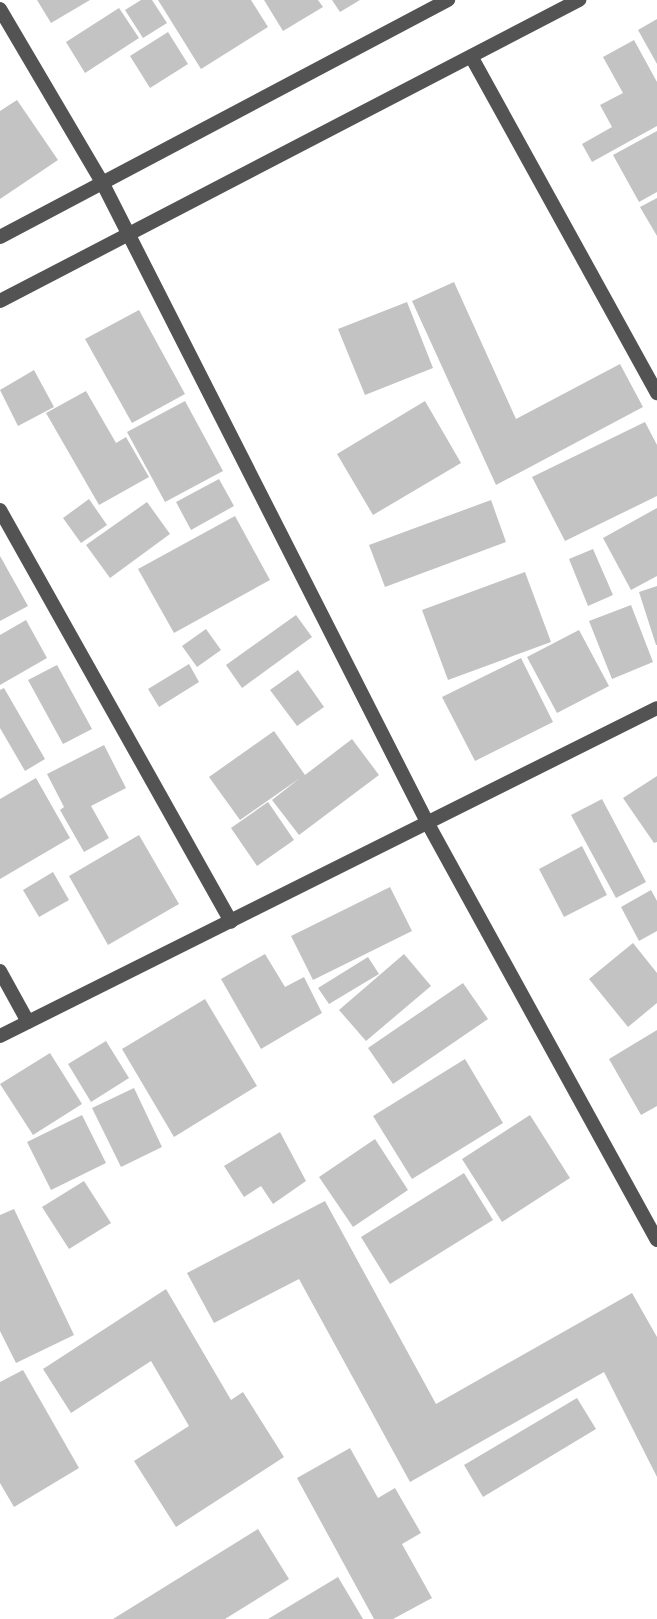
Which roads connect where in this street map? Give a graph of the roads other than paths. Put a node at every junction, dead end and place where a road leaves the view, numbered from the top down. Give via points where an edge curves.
1 (579, 0) edge
2 (441, 2) edge
3 (0, 9) edge
4 (472, 58) junction
5 (102, 182) junction
6 (128, 234) junction
7 (0, 237) edge
8 (0, 301) edge
9 (657, 393) edge
10 (0, 510) edge
11 (657, 708) edge
12 (427, 822) junction
13 (231, 922) junction
14 (0, 971) edge
15 (28, 1022) junction
16 (0, 1036) edge
17 (657, 1240) edge

1 - 4 street
2 - 5 street
3 - 5 street
4 - 6 street
4 - 9 street
5 - 6 street
5 - 7 street
6 - 8 street
6 - 12 street
10 - 13 street
11 - 12 street
12 - 13 street
12 - 17 street
13 - 15 street
14 - 15 street
15 - 16 street

